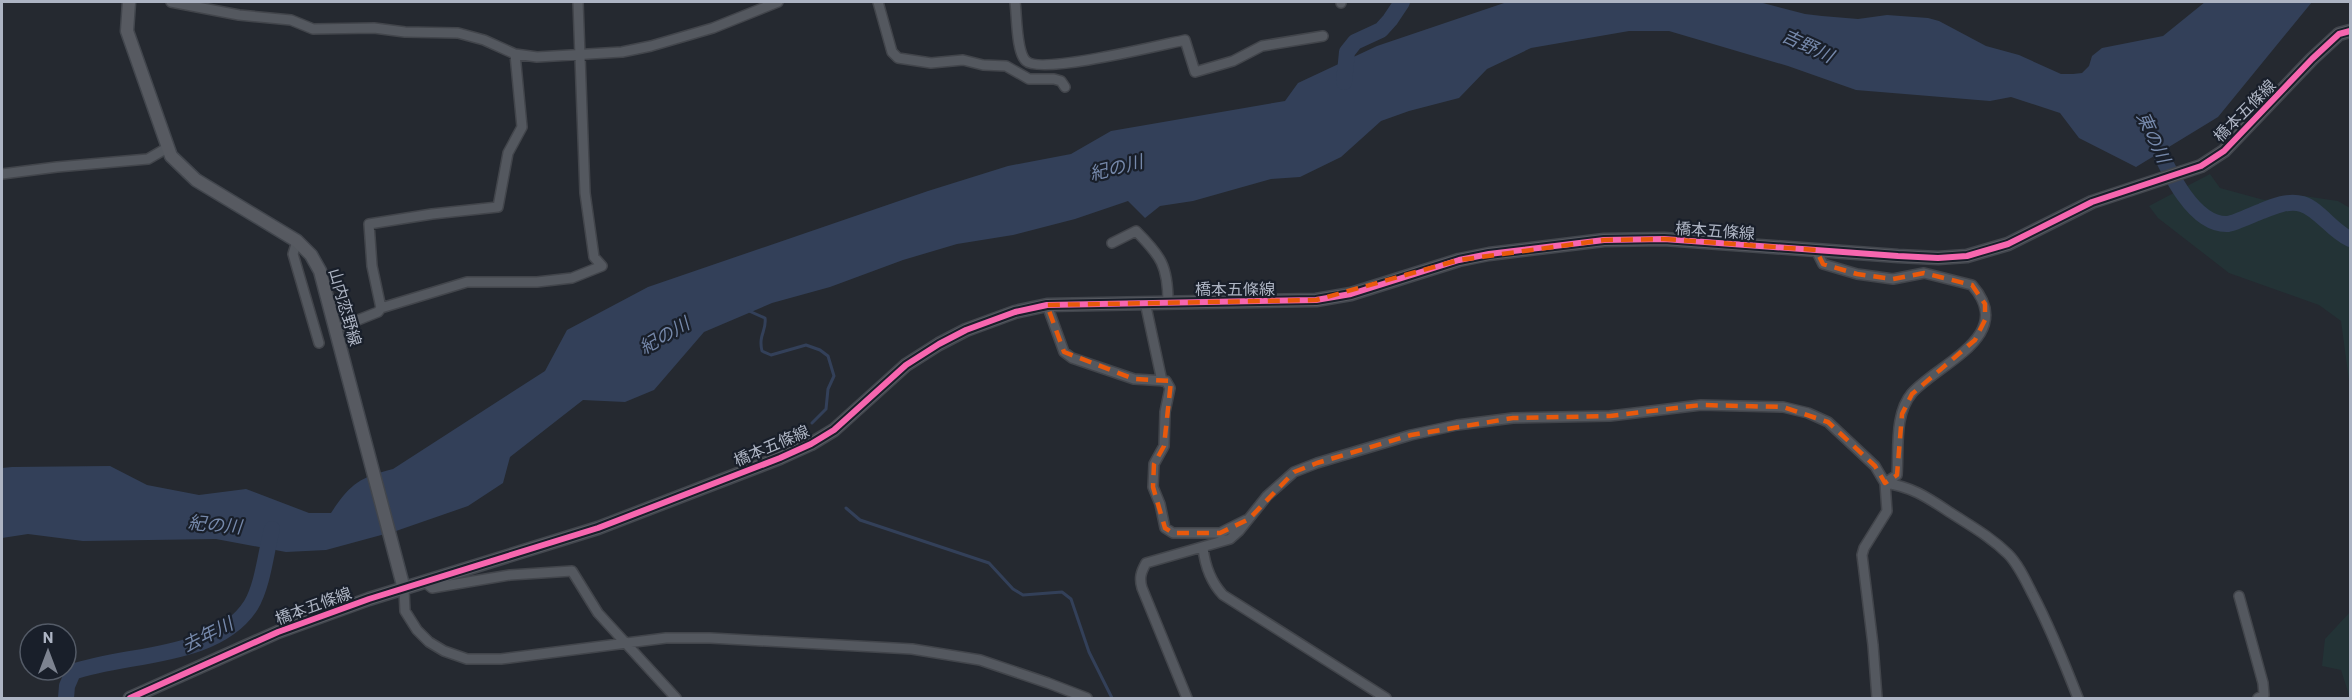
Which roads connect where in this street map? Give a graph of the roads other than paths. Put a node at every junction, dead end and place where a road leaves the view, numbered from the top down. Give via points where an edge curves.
1 (129, 2) edge
2 (171, 2) edge
3 (578, 2) edge
4 (778, 2) edge
5 (878, 2) edge
6 (1015, 2) edge
7 (2350, 31) edge
8 (1323, 36) dead end
9 (580, 53) junction
10 (516, 54) junction
11 (1065, 87) dead end
12 (167, 148) junction
13 (2, 174) edge
14 (297, 241) junction
15 (1112, 243) dead end
16 (1816, 250) junction
17 (1145, 302) junction
18 (1168, 302) junction
19 (1047, 305) junction
20 (381, 308) junction
21 (343, 326) dead end
22 (319, 344) dead end
23 (1162, 381) junction
24 (1885, 483) junction
25 (1249, 519) junction
26 (1203, 548) junction
27 (426, 583) junction
28 (404, 589) junction
29 (2239, 596) dead end
30 (625, 642) junction
31 (130, 699) edge
32 (676, 699) edge
33 (1087, 699) edge
34 (1187, 699) edge
35 (1386, 699) edge
36 (1877, 699) edge
37 (2078, 699) edge
38 (2258, 699) edge

1 - 12 main road, 山内恋野線 via 127,31
2 - 10 street via 291,20 313,29 458,33
3 - 9 street
4 - 9 street via 681,39 622,52
5 - 11 street via 892,52 898,58 1006,66 1029,79 1054,79
6 - 8 street via 1023,57 1035,65 1088,60 1185,40 1195,72 1233,61 1262,46
7 - 16 main road, 橋本五條線 via 2339,34 2224,151 2201,166 2092,202 2008,244 1967,256 1938,258
9 - 10 street via 537,57
9 - 20 street via 585,193 594,257 602,266 572,278 467,282
10 - 20 street via 522,127 508,153 498,207 369,224
12 - 13 street via 148,159
12 - 14 main road, 山内恋野線 via 181,168 196,180
14 - 22 street via 293,254 321,331
14 - 28 main road, 山内恋野線 via 320,271
15 - 18 street via 1136,231 1158,253 1168,282
16 - 18 main road, 橋本五條線 via 1664,239 1604,240 1459,260 1351,294 1316,300
16 - 24 street via 1823,264 1857,274 1893,279 1924,273 1972,285 1985,304 1985,320 1975,340 1912,394 1902,414 1897,475
17 - 18 main road, 橋本五條線
17 - 19 main road, 橋本五條線
17 - 23 street
19 - 23 street via 1064,352 1072,358 1134,379
19 - 27 main road, 橋本五條線 via 1015,312 939,344 906,365 834,430 801,449 598,528
20 - 21 street
23 - 25 street via 1170,388 1164,446 1154,464 1153,486 1165,528 1173,533 1220,532
24 - 25 street via 1875,466 1828,422 1808,413 1783,407 1701,405 1610,416 1513,418 1412,435 1294,472
24 - 36 street via 1887,511 1862,555
24 - 37 street via 1908,487 1929,499 2008,554 2037,603
25 - 26 street via 1230,539
26 - 34 street via 1146,563 1139,580
26 - 35 street via 1209,572 1223,595
27 - 28 main road, 橋本五條線
27 - 30 street via 432,588 510,575 572,572 598,614
28 - 30 street via 405,611 417,630 444,651 467,659 501,659
28 - 31 main road, 橋本五條線 via 278,632
29 - 38 street via 2263,683 2264,695
30 - 32 street
30 - 33 street via 710,638 912,649 980,660

